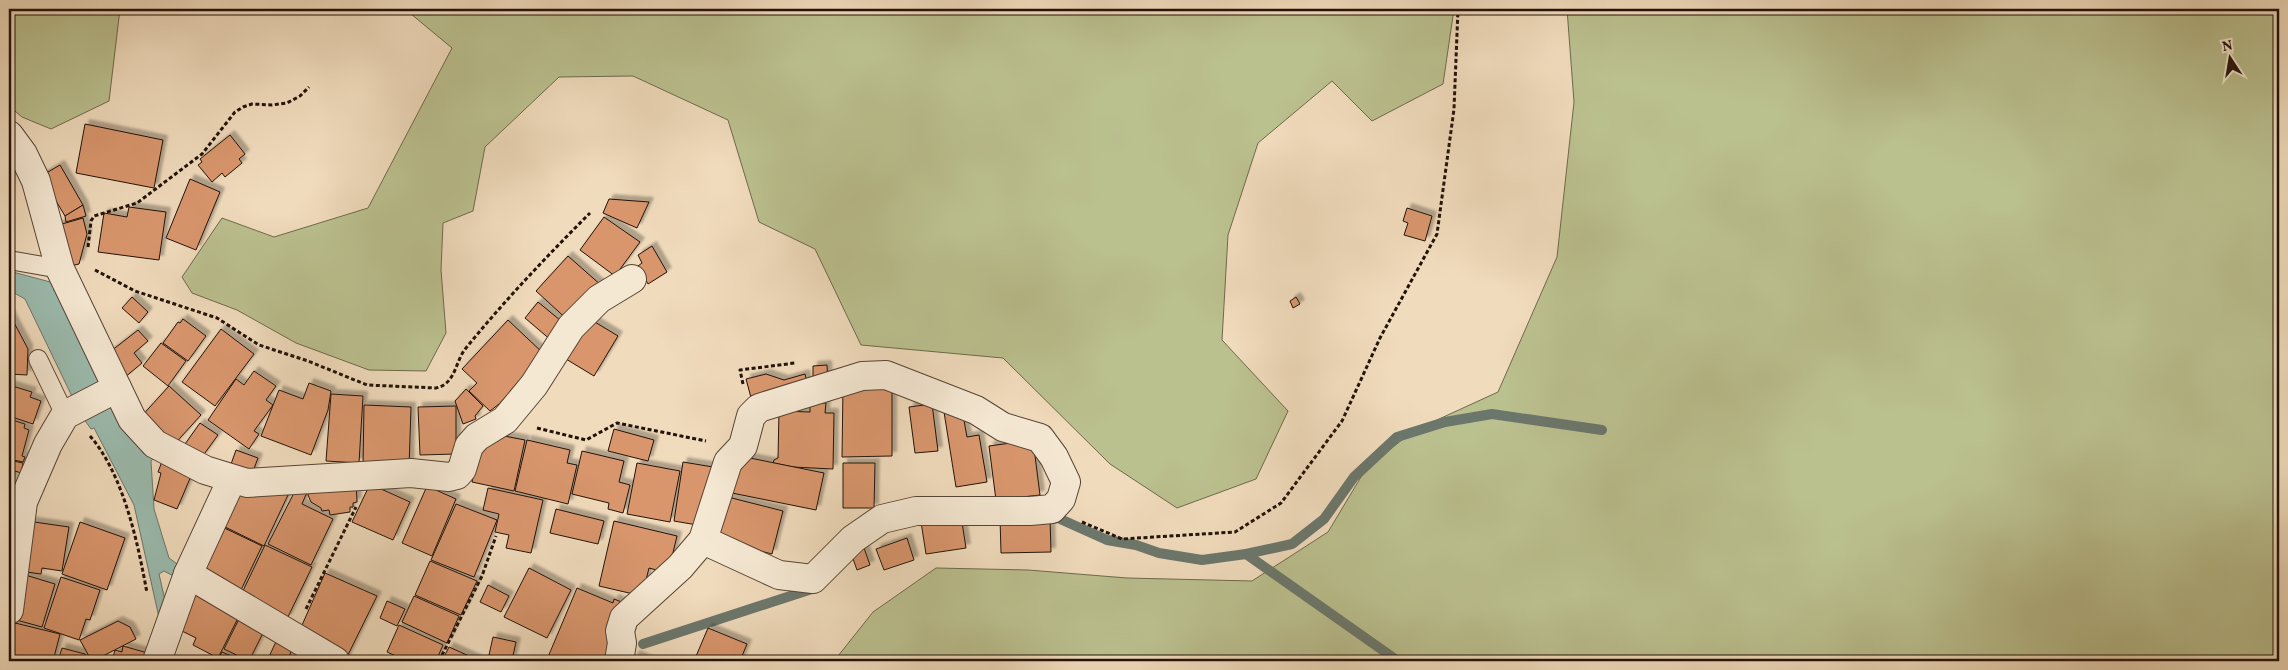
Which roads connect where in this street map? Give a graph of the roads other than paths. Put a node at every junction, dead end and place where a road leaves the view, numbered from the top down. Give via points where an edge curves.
1 (9, 135) edge
2 (9, 260) edge
3 (60, 269) junction
4 (632, 279) dead end
5 (38, 359) dead end
6 (113, 390) junction
7 (70, 412) junction
8 (232, 479) junction
9 (703, 540) junction
10 (188, 574) junction
11 (9, 610) edge
12 (157, 661) edge
13 (335, 661) edge
14 (619, 661) edge

1 - 3 street via 36,181
2 - 3 lane
3 - 6 street
4 - 8 street via 599,299 571,327 534,385 505,420 477,436 457,476 411,473 248,483
5 - 7 lane
6 - 7 street
6 - 8 street via 132,420 155,444 205,470
7 - 11 street via 48,444 24,502
8 - 10 street
9 - 9 street via 779,575 813,579 853,539 882,519 916,511 1052,509 1061,499 1066,482 1040,438 1003,427 976,410 886,375 862,376 759,408 750,416 743,446 728,462
9 - 14 street via 680,567 624,618
10 - 12 street
10 - 13 street

